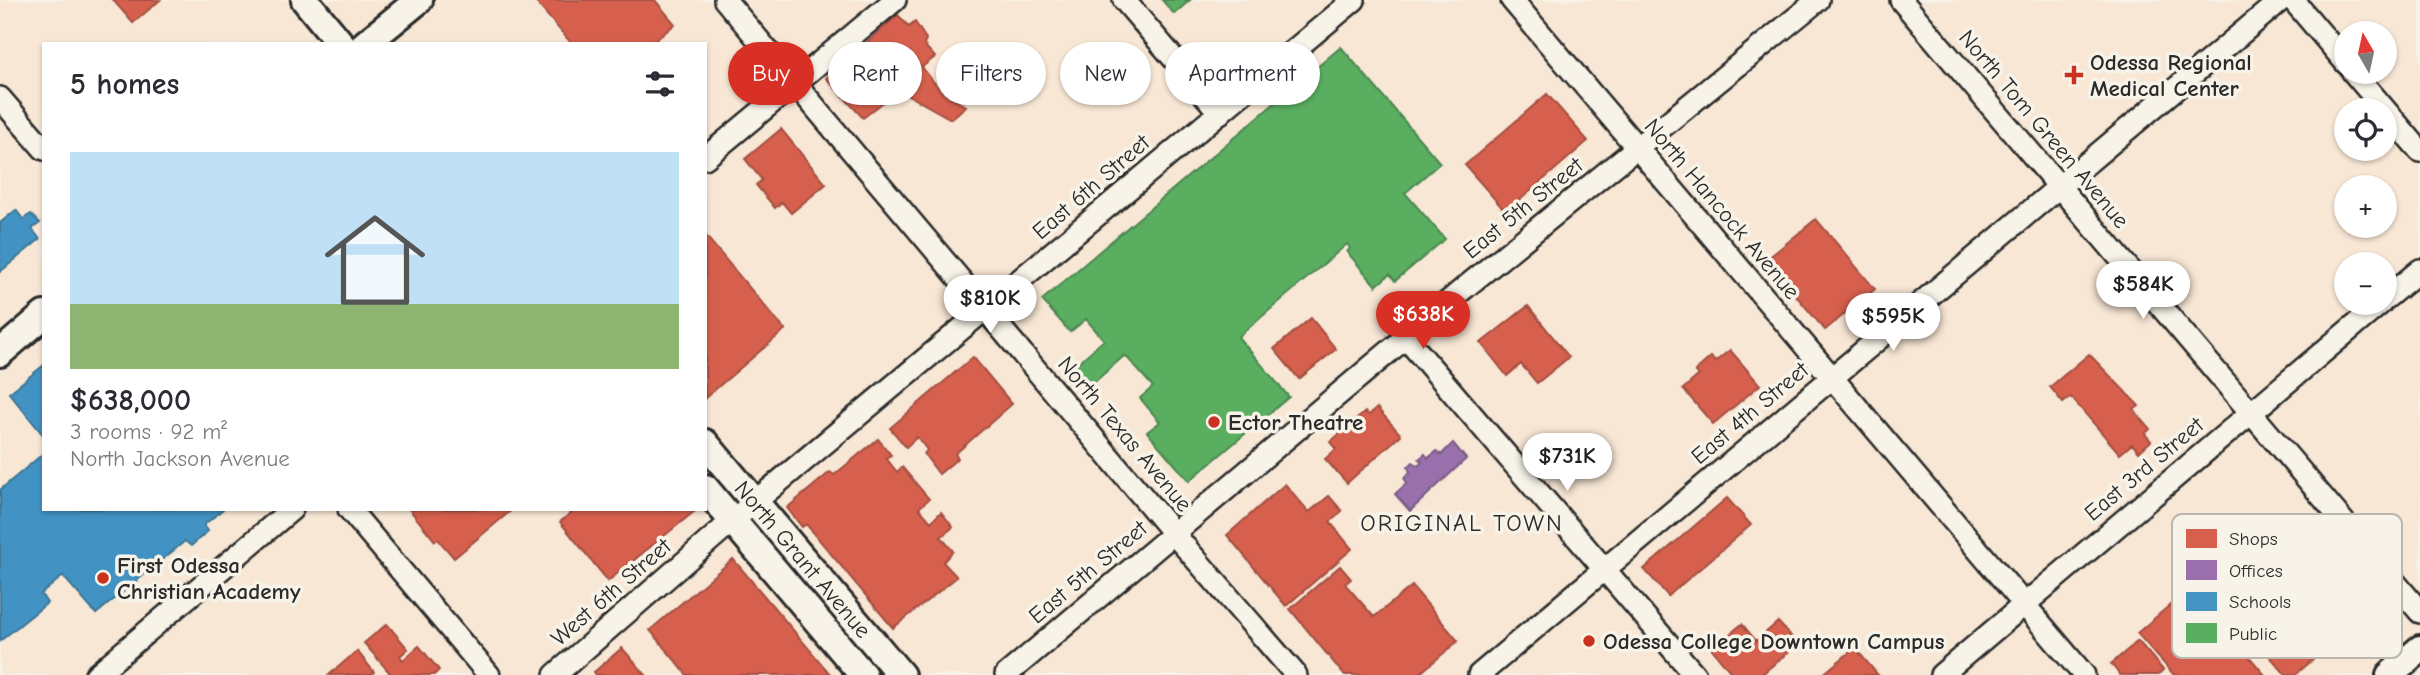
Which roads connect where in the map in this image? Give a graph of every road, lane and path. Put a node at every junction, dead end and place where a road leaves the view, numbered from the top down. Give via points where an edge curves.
1 (305, 0) edge
2 (419, 0) edge
3 (725, 0) edge
4 (895, 0) edge
5 (1124, 0) edge
6 (1353, 0) edge
7 (1512, 0) edge
8 (1818, 0) edge
9 (1900, 0) edge
10 (2281, 0) edge
11 (2293, 0) edge
12 (350, 42) edge
13 (353, 42) edge
14 (761, 42) edge
15 (2334, 49) edge
16 (814, 68) edge
17 (2363, 84) edge
18 (0, 98) edge
19 (814, 104) edge
20 (769, 105) edge
21 (1220, 114) junction
22 (42, 147) edge
23 (1637, 149) junction
24 (2420, 151) edge
25 (707, 156) edge
26 (2058, 187) junction
27 (2420, 270) edge
28 (2397, 289) edge
29 (988, 310) junction
30 (2367, 315) edge
31 (42, 317) edge
32 (1406, 338) junction
33 (0, 353) edge
34 (1832, 378) junction
35 (2249, 414) junction
36 (707, 445) edge
37 (707, 490) edge
38 (755, 502) junction
39 (290, 511) edge
40 (351, 511) edge
41 (2335, 514) edge
42 (732, 521) junction
43 (1174, 534) junction
44 (1604, 569) junction
45 (2402, 591) edge
46 (2024, 604) junction
47 (2420, 612) edge
48 (2420, 649) edge
49 (96, 675) edge
50 (489, 675) edge
51 (555, 675) edge
52 (863, 675) edge
53 (901, 675) edge
54 (1006, 675) edge
55 (1296, 675) edge
56 (1479, 675) edge
57 (1695, 675) edge
58 (1941, 675) edge
59 (2084, 675) edge
60 (2390, 675) edge

1 - 12 main road
2 - 13 main road
3 - 14 street, North Texas Avenue
4 - 16 street
5 - 21 street
6 - 21 street, East 6th Street
7 - 23 street, North Hancock Avenue
8 - 23 street, East 5th Street
9 - 26 street, North Tom Green Avenue
10 - 26 street, East 4th Street
11 - 15 street
17 - 24 street
18 - 22 street
19 - 29 street, North Texas Avenue
20 - 25 street
21 - 29 street, East 6th Street
23 - 32 street, East 5th Street
23 - 34 street, North Hancock Avenue
26 - 34 street, East 4th Street
26 - 35 street, North Tom Green Avenue
27 - 28 street
29 - 38 street, East 6th Street
29 - 43 street, North Texas Avenue
30 - 35 street, East 3rd Street
31 - 33 main road
32 - 43 street, East 5th Street
32 - 44 street
34 - 44 street, East 4th Street
34 - 46 street, North Hancock Avenue
35 - 41 street, North Tom Green Avenue
35 - 46 street, East 3rd Street
36 - 38 main road, North Grant Avenue
37 - 42 main road, North Grant Avenue
38 - 42 street, East 6th Street
38 - 53 main road, North Grant Avenue
39 - 49 street
40 - 50 street
42 - 51 street, West 6th Street
42 - 52 main road, North Grant Avenue
43 - 54 street, East 5th Street
43 - 55 street, North Texas Avenue
44 - 56 street, East 4th Street
44 - 57 street
45 - 47 street, North Tom Green Avenue
46 - 58 street, East 3rd Street
46 - 59 street, North Hancock Avenue
48 - 60 main road

